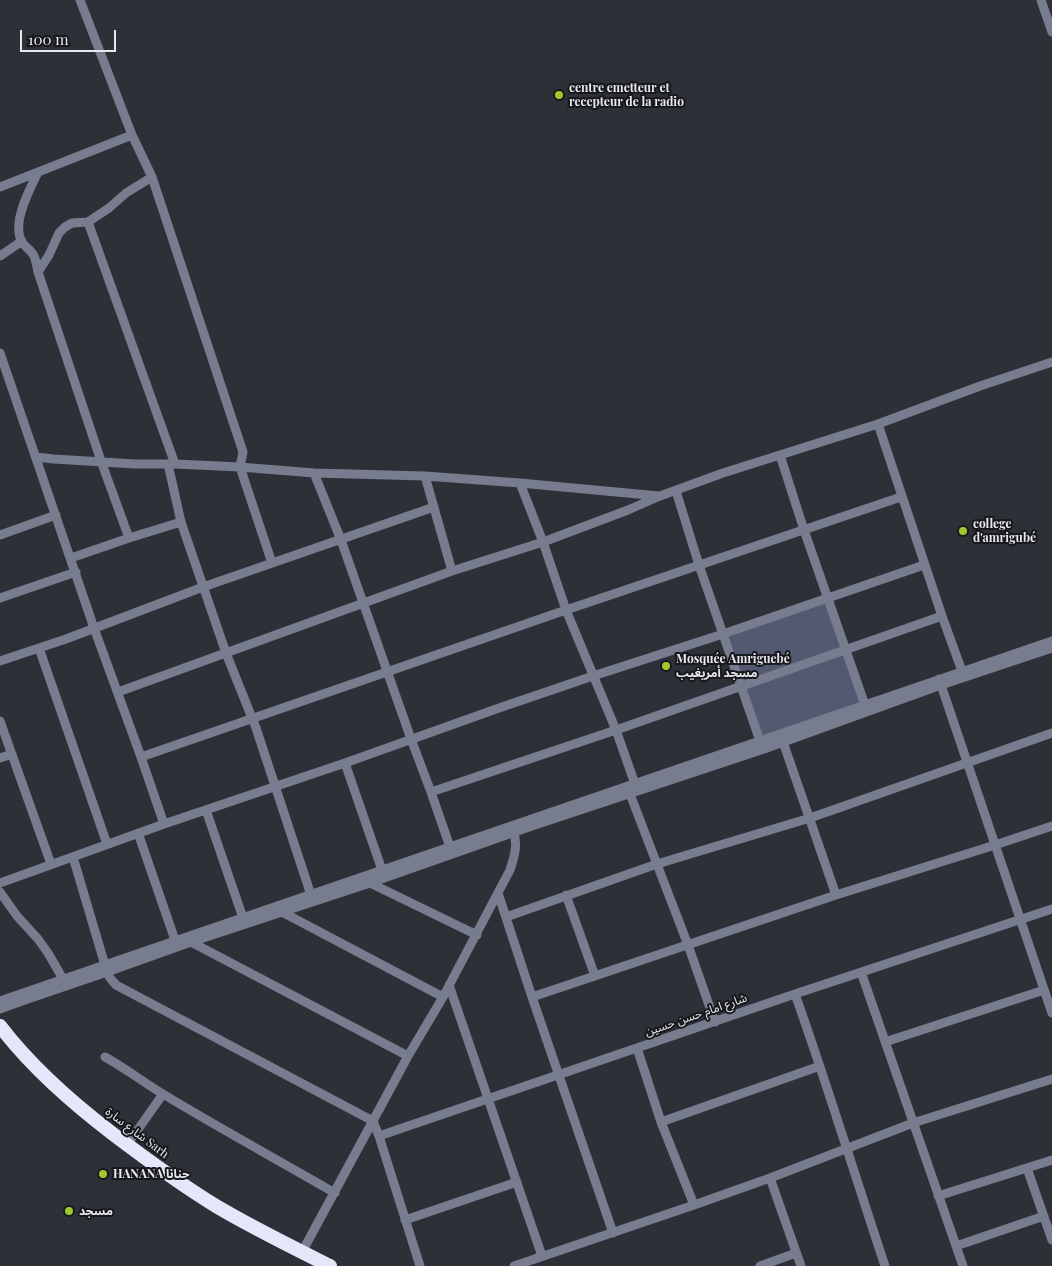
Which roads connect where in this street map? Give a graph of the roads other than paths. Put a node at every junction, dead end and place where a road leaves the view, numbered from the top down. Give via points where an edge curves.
1 (80, 0) edge
2 (1041, 0) edge
3 (1047, 0) edge
4 (1052, 13) edge
5 (1052, 32) edge
6 (132, 135) junction
7 (38, 172) junction
8 (152, 177) junction
9 (0, 187) edge
10 (88, 222) junction
11 (22, 242) junction
12 (0, 256) edge
13 (38, 272) junction
14 (0, 354) edge
15 (1052, 362) edge
16 (878, 424) junction
17 (780, 455) junction
18 (36, 457) junction
19 (101, 461) junction
20 (171, 464) junction
21 (240, 467) junction
22 (314, 473) junction
23 (425, 476) junction
24 (520, 483) junction
25 (676, 491) junction
26 (660, 496) junction
27 (902, 497) junction
28 (434, 507) junction
29 (56, 515) junction
30 (181, 522) junction
31 (804, 530) junction
32 (0, 535) edge
33 (129, 538) junction
34 (341, 540) junction
35 (544, 542) junction
36 (71, 558) junction
37 (272, 563) junction
38 (924, 564) junction
39 (699, 565) junction
40 (452, 571) junction
41 (76, 572) junction
42 (203, 588) junction
43 (828, 597) junction
44 (0, 598) edge
45 (363, 603) junction
46 (566, 610) junction
47 (942, 616) junction
48 (94, 628) junction
49 (723, 634) junction
50 (1052, 641) edge
51 (39, 648) junction
52 (1052, 648) edge
53 (846, 650) junction
54 (226, 653) junction
55 (0, 661) edge
56 (962, 671) junction
57 (388, 673) junction
58 (594, 676) junction
59 (940, 682) junction
60 (740, 687) junction
61 (118, 692) junction
62 (865, 705) junction
63 (253, 719) junction
64 (0, 720) edge
65 (616, 730) junction
66 (1052, 733) edge
67 (411, 739) junction
68 (760, 742) junction
69 (783, 742) junction
70 (12, 754) junction
71 (141, 757) junction
72 (0, 758) edge
73 (968, 762) junction
74 (345, 763) junction
75 (635, 784) junction
76 (275, 786) junction
77 (432, 792) junction
78 (630, 794) junction
79 (206, 810) junction
80 (810, 818) junction
81 (164, 824) junction
82 (1052, 826) edge
83 (513, 829) junction
84 (138, 833) junction
85 (107, 844) junction
86 (995, 845) junction
87 (450, 847) junction
88 (72, 857) junction
89 (51, 864) junction
90 (657, 864) junction
91 (382, 870) junction
92 (0, 883) edge
93 (370, 883) junction
94 (0, 892) edge
95 (498, 893) junction
96 (311, 895) junction
97 (566, 895) junction
98 (836, 895) junction
99 (1052, 908) edge
100 (282, 912) junction
101 (506, 916) junction
102 (243, 918) junction
103 (1021, 920) junction
104 (477, 935) junction
105 (175, 940) junction
106 (191, 942) junction
107 (688, 945) junction
108 (106, 969) junction
109 (861, 972) junction
110 (595, 976) junction
111 (63, 979) junction
112 (449, 985) junction
113 (1044, 990) junction
114 (795, 994) junction
115 (532, 997) junction
116 (444, 998) junction
117 (0, 1002) edge
118 (0, 1009) edge
119 (1052, 1013) edge
120 (715, 1022) junction
121 (0, 1026) edge
122 (0, 1039) edge
123 (885, 1042) junction
124 (637, 1048) junction
125 (408, 1056) junction
126 (105, 1057) dead end
127 (820, 1066) junction
128 (559, 1075) junction
129 (1052, 1079) edge
130 (163, 1094) junction
131 (488, 1098) junction
132 (373, 1122) junction
133 (661, 1122) junction
134 (913, 1123) junction
135 (379, 1136) junction
136 (127, 1145) junction
137 (846, 1149) junction
138 (1052, 1160) edge
139 (1027, 1168) junction
140 (770, 1178) junction
141 (516, 1182) junction
142 (335, 1193) junction
143 (938, 1196) junction
144 (694, 1205) junction
145 (1044, 1216) junction
146 (405, 1220) junction
147 (613, 1233) junction
148 (1052, 1240) edge
149 (956, 1246) junction
150 (302, 1252) junction
151 (796, 1253) junction
152 (542, 1256) junction
153 (314, 1266) edge
154 (330, 1266) edge
155 (420, 1266) edge
156 (514, 1266) edge
157 (760, 1266) edge
158 (801, 1266) edge
159 (885, 1266) edge
160 (963, 1266) edge

1 - 6 street
2 - 5 street
3 - 4 street
6 - 7 street
6 - 8 street
7 - 9 street
7 - 11 street via 19,220
8 - 10 street
8 - 21 street via 243,452
10 - 13 street via 64,227
10 - 20 street
11 - 12 street
11 - 13 street via 34,256
13 - 19 street
14 - 18 street
15 - 16 street
16 - 17 street
16 - 27 street
17 - 25 street
17 - 31 street
18 - 19 street
18 - 29 street
19 - 20 street
19 - 33 street
20 - 21 street
20 - 30 street
21 - 22 street
21 - 37 street
22 - 23 street
22 - 34 street
23 - 24 street
23 - 28 street
24 - 26 street
24 - 35 street
25 - 26 street
25 - 39 street
26 - 35 street
27 - 31 street
27 - 38 street
28 - 34 street
28 - 40 street
29 - 32 street
29 - 36 street
30 - 33 street
30 - 42 street
31 - 39 street
31 - 43 street
33 - 36 street
34 - 37 street
34 - 45 street
35 - 40 street
35 - 46 street
36 - 41 street
37 - 42 street
38 - 43 street
38 - 47 street
39 - 46 street
39 - 49 street
40 - 45 street
41 - 44 street
41 - 48 street
42 - 48 street
42 - 54 street
43 - 49 street
43 - 53 street
45 - 54 street
45 - 57 street
46 - 57 street
46 - 58 street
47 - 53 street
47 - 56 street
48 - 51 street
48 - 61 street
49 - 58 street
49 - 60 street
50 - 56 street
51 - 55 street
51 - 85 street
52 - 59 street
53 - 60 street
53 - 62 street
54 - 61 street
54 - 63 street
56 - 59 street
57 - 63 street
57 - 67 street
58 - 65 street
58 - 67 street
59 - 62 street
59 - 69 street
59 - 73 street
60 - 65 street
60 - 68 street
61 - 71 street
62 - 68 street
63 - 71 street
63 - 76 street
64 - 70 street
65 - 75 street
65 - 77 street
66 - 73 street
67 - 74 street
67 - 77 street
68 - 75 street
69 - 78 street
69 - 80 street
70 - 72 street
70 - 89 street
71 - 81 street
73 - 80 street
73 - 86 street
74 - 76 street
74 - 91 street
75 - 83 street
76 - 79 street
76 - 96 street
77 - 87 street
78 - 83 street
78 - 90 street
79 - 81 street
79 - 102 street
80 - 90 street
80 - 98 street
81 - 84 street
82 - 86 street
83 - 87 street
83 - 93 street
83 - 95 street via 516,854
84 - 85 street
84 - 105 street
85 - 88 street
86 - 98 street
86 - 103 street
87 - 91 street
88 - 89 street
88 - 108 street
89 - 92 street
90 - 97 street
90 - 107 street
91 - 96 street
93 - 100 street
93 - 104 street
94 - 111 street via 38,938
95 - 101 street
95 - 104 street
96 - 102 street
97 - 101 street
97 - 110 street
98 - 107 street
99 - 103 street, شارع امام حسن حسين
100 - 106 street
100 - 116 street
101 - 115 street
102 - 105 street
103 - 109 street, شارع امام حسن حسين
103 - 113 street
104 - 112 street
105 - 108 street
106 - 108 street
106 - 125 street
107 - 110 street
107 - 120 street
108 - 111 street
108 - 118 street
108 - 132 street via 116,985
109 - 114 street, شارع امام حسن حسين
109 - 123 street
110 - 115 street
111 - 117 street
112 - 116 street
112 - 131 street
113 - 119 street
113 - 123 street
114 - 120 street, شارع امام حسن حسين
114 - 127 street
115 - 128 street
116 - 125 street
120 - 124 street, شارع امام حسن حسين
121 - 136 highway, شارع سارة Sarh via 26,1058 69,1099
122 - 153 highway, شارع سارة Sarh via 97,1128 168,1181 209,1208
123 - 134 street
124 - 128 street, شارع امام حسن حسين
124 - 133 street
125 - 132 street
126 - 130 street
127 - 133 street
127 - 137 street
128 - 131 street, شارع امام حسن حسين
128 - 147 street
129 - 134 street
130 - 136 street
130 - 142 street
131 - 135 street, شارع امام حسن حسين
131 - 141 street
132 - 135 street
132 - 142 street
133 - 144 street
134 - 137 street
134 - 143 street
135 - 146 street
136 - 150 highway, شارع سارة Sarh via 214,1205
137 - 140 street
137 - 159 street
138 - 139 street
139 - 143 street
139 - 145 street
140 - 144 street
140 - 151 street
141 - 146 street
141 - 152 street
142 - 150 street
143 - 149 street
144 - 147 street
145 - 148 street
145 - 149 street
146 - 155 street
147 - 152 street
149 - 160 street
150 - 154 highway, شارع سارة Sarh
151 - 157 street
151 - 158 street
152 - 156 street

